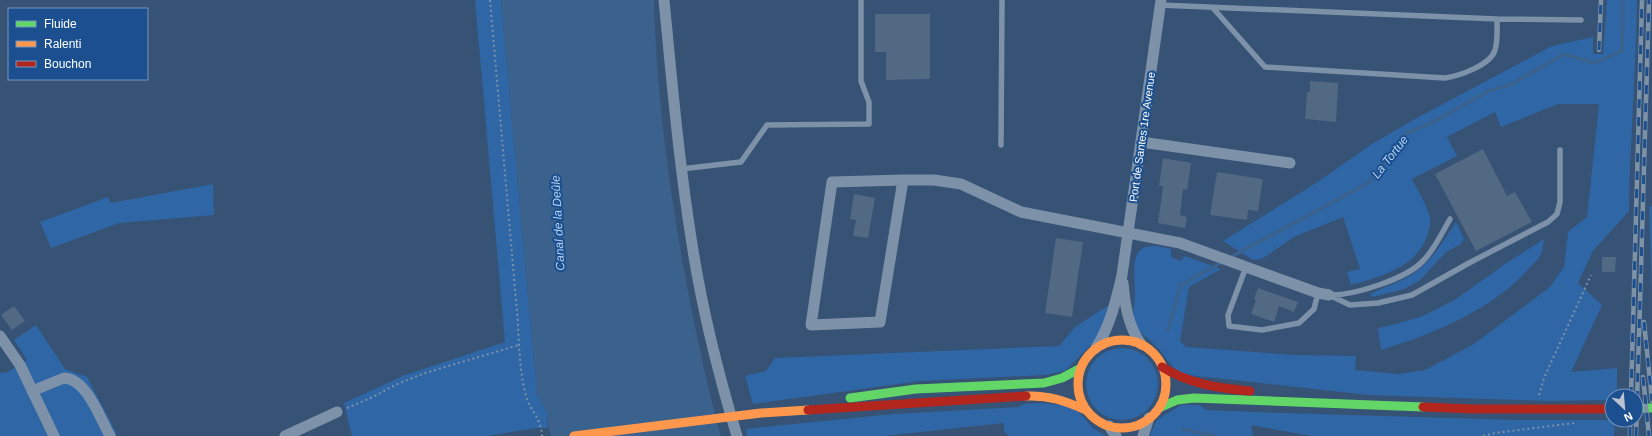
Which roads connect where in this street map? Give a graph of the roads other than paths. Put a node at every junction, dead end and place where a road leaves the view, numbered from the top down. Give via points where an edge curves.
1 (664, 0) edge
2 (861, 0) edge
3 (1002, 0) edge
4 (1161, 2) edge
5 (1213, 8) junction
6 (1497, 19) junction
7 (1581, 20) dead end
8 (1141, 142) junction
9 (1001, 145) dead end
10 (1560, 150) dead end
11 (1290, 163) dead end
12 (681, 169) junction
13 (903, 180) junction
14 (1450, 220) dead end
15 (1128, 232) junction
16 (1242, 265) junction
17 (1122, 275) junction
18 (1323, 294) junction
19 (0, 336) edge
20 (1141, 344) junction
21 (1096, 348) junction
22 (1162, 367) junction
23 (1081, 368) junction
24 (32, 391) junction
25 (1332, 402) junction
26 (1159, 408) junction
27 (1604, 409) edge
28 (1086, 410) junction
29 (337, 412) road end
30 (761, 414) junction
31 (1149, 418) junction
32 (1109, 426) junction
33 (54, 436) edge
34 (110, 436) edge
35 (285, 436) edge
36 (574, 436) edge
37 (737, 436) edge
38 (1116, 436) edge
39 (1143, 436) edge

1 - 12 street
2 - 12 lane via 861,81 869,102 869,124 767,125 741,162
3 - 9 lane
4 - 5 lane
4 - 8 street, Port de Santes 1re Avenue
5 - 6 lane
5 - 6 lane via 1266,67 1434,78 1464,74 1493,56 1496,49
6 - 7 lane
8 - 11 street
8 - 15 street, Port de Santes 1re Avenue
10 - 18 lane via 1560,202 1557,214 1548,222 1469,262 1412,296 1378,303 1350,305
12 - 37 street via 692,246 709,329 722,387
13 - 13 street via 832,182 811,325 880,322
13 - 15 street via 934,180 961,184 1021,212
14 - 18 lane via 1432,250 1413,270 1374,286 1341,295
15 - 16 street via 1170,240
15 - 17 street, Port de Santes 1re Avenue
16 - 18 street
16 - 18 lane via 1228,315 1229,326 1262,330 1298,323 1314,309
17 - 20 street via 1128,320
17 - 21 street via 1110,320
19 - 24 street via 20,364
20 - 21 main road via 1118,340
20 - 22 main road via 1154,354
21 - 23 main road
22 - 25 main road via 1179,378 1205,386
22 - 26 main road via 1166,388
23 - 28 main road via 1078,392
23 - 30 main road via 1050,382 884,393
24 - 33 street
24 - 34 street via 64,378 79,383
25 - 26 main road via 1194,398 1177,400
25 - 27 main road via 1409,407
26 - 31 main road
28 - 30 main road via 1064,400 1029,396
28 - 32 main road via 1098,421
29 - 35 street
30 - 36 main road
31 - 32 main road via 1130,427
31 - 39 street
32 - 38 street

